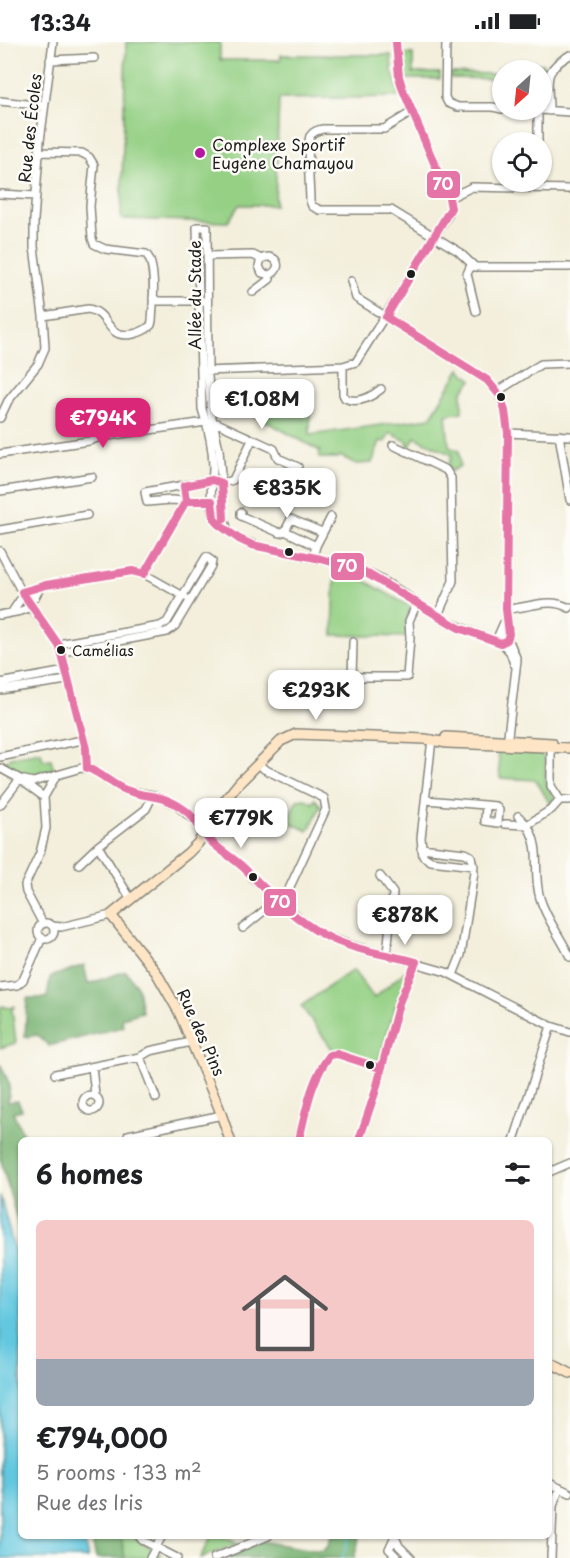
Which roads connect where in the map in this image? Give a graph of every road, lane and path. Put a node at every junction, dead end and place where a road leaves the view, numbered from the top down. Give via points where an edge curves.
1 (53, 42) edge
2 (396, 42) edge
3 (446, 42) edge
4 (570, 55) edge
5 (94, 58) dead end
6 (50, 60) junction
7 (552, 67) edge
8 (0, 101) edge
9 (44, 105) junction
10 (492, 107) edge
11 (552, 111) edge
12 (412, 112) junction
13 (570, 112) edge
14 (40, 152) junction
15 (492, 186) edge
16 (552, 187) edge
17 (570, 189) edge
18 (0, 194) edge
19 (36, 195) junction
20 (449, 198) junction
21 (434, 237) junction
22 (207, 256) junction
23 (261, 259) junction
24 (471, 265) junction
25 (570, 267) edge
26 (269, 275) junction
27 (351, 282) dead end
28 (253, 292) dead end
29 (153, 298) junction
30 (199, 301) junction
31 (208, 301) junction
32 (477, 311) dead end
33 (43, 316) junction
34 (386, 316) junction
35 (570, 363) edge
36 (344, 366) junction
37 (204, 371) junction
38 (381, 389) dead end
39 (498, 391) junction
40 (0, 418) edge
41 (210, 422) junction
42 (508, 433) junction
43 (559, 435) junction
44 (570, 436) edge
45 (252, 440) junction
46 (393, 445) dead end
47 (0, 454) edge
48 (298, 466) dead end
49 (92, 477) dead end
50 (213, 480) junction
51 (222, 483) junction
52 (184, 486) junction
53 (0, 491) edge
54 (222, 494) junction
55 (570, 500) edge
56 (186, 501) junction
57 (212, 501) junction
58 (242, 512) dead end
59 (87, 515) dead end
60 (331, 517) dead end
61 (0, 530) edge
62 (228, 531) junction
63 (285, 531) junction
64 (322, 532) junction
65 (316, 546) junction
66 (0, 551) edge
67 (313, 557) junction
68 (144, 574) junction
69 (41, 586) junction
70 (186, 598) junction
71 (26, 599) junction
72 (417, 603) junction
73 (570, 608) edge
74 (506, 609) junction
75 (12, 612) junction
76 (0, 615) edge
77 (438, 615) junction
78 (116, 637) junction
79 (502, 640) junction
80 (353, 642) dead end
81 (58, 644) junction
82 (62, 652) junction
83 (66, 670) junction
84 (68, 680) junction
85 (0, 683) edge
86 (0, 690) edge
87 (432, 739) junction
88 (82, 740) junction
89 (507, 743) junction
90 (570, 743) edge
91 (551, 747) junction
92 (570, 748) edge
93 (0, 757) edge
94 (259, 764) junction
95 (0, 768) edge
96 (87, 768) junction
97 (56, 776) junction
98 (20, 779) junction
99 (153, 795) junction
100 (44, 797) junction
101 (426, 800) junction
102 (560, 800) junction
103 (570, 800) edge
104 (0, 804) edge
105 (486, 806) dead end
106 (519, 816) dead end
107 (505, 824) dead end
108 (527, 825) junction
109 (205, 833) junction
110 (98, 846) junction
111 (421, 848) junction
112 (79, 864) dead end
113 (474, 866) junction
114 (380, 876) dead end
115 (131, 898) junction
116 (278, 901) junction
117 (111, 915) junction
118 (43, 924) junction
119 (52, 926) junction
120 (243, 927) dead end
121 (42, 938) junction
122 (568, 944) edge
123 (387, 954) junction
124 (570, 957) edge
125 (417, 962) junction
126 (453, 975) junction
127 (0, 987) edge
128 (551, 1026) junction
129 (570, 1032) edge
130 (191, 1042) junction
131 (140, 1057) junction
132 (92, 1067) junction
133 (380, 1068) junction
134 (55, 1074) dead end
135 (95, 1095) dead end
136 (156, 1098) dead end
137 (222, 1115) junction
138 (128, 1136) dead end
139 (229, 1137) edge
140 (300, 1137) edge
141 (360, 1137) edge
142 (515, 1137) edge
143 (570, 1163) edge
144 (552, 1171) edge
145 (552, 1364) edge
146 (570, 1373) edge
147 (552, 1484) edge
148 (560, 1488) junction
149 (570, 1493) edge
150 (552, 1523) edge
151 (141, 1539) edge
152 (160, 1539) edge
153 (261, 1539) edge
154 (394, 1539) edge
155 (396, 1539) edge
156 (551, 1539) edge
157 (156, 1548) junction
158 (150, 1558) edge
159 (177, 1558) edge
160 (214, 1558) edge
161 (398, 1558) edge
162 (411, 1558) edge
163 (550, 1558) edge

1 - 6 street, Rue des Écoles
2 - 12 street via 399,77
3 - 10 street via 448,103
4 - 7 street
5 - 6 street
6 - 9 street, Rue des Écoles
8 - 9 street
9 - 14 street, Rue des Écoles
11 - 13 street
12 - 20 street
12 - 21 street via 384,129 314,132 309,146 310,201 320,210 391,210
14 - 19 street, Rue des Écoles
14 - 29 street via 81,153 89,157 94,165 90,206 94,244 149,257
15 - 20 street via 472,187
16 - 17 street
18 - 19 street
19 - 33 street, Rue des Écoles via 34,247
20 - 21 street via 449,214
21 - 24 street via 458,251
21 - 34 street
22 - 23 street via 253,255
22 - 30 street, Allée du Stade via 207,227 197,226
22 - 31 street, Allée du Stade
23 - 26 street via 262,273
23 - 26 street via 273,256 277,261 275,273
24 - 25 street
24 - 32 street via 467,274
26 - 28 street via 270,279
27 - 34 street via 356,298
29 - 30 street
29 - 33 street via 151,325 134,334 114,331 94,310
30 - 31 street
30 - 37 street, Allée du Stade
31 - 37 street, Allée du Stade
33 - 40 street, Rue des Écoles via 42,357 8,401
34 - 36 street via 356,362
34 - 39 street via 481,376
35 - 39 street via 541,364
36 - 37 street
36 - 38 street via 345,398 369,399
37 - 41 street, Allée du Stade
39 - 42 street
41 - 45 street
41 - 47 street
41 - 50 street, Allée du Stade
41 - 51 street, Allée du Stade via 219,449
42 - 43 street
42 - 74 street
43 - 44 street
43 - 55 street
45 - 48 street
45 - 51 street via 233,480
46 - 77 street via 450,474 453,581
49 - 53 street
50 - 51 street
50 - 52 street
50 - 57 street, Allée du Stade
51 - 54 street, Allée du Stade
52 - 56 street
52 - 56 street via 145,492 147,502
54 - 57 street
54 - 62 street, Allée du Stade
56 - 57 street
56 - 68 street
57 - 62 street, Allée du Stade via 214,518
58 - 63 street via 241,516 270,529
59 - 61 street
60 - 64 street
62 - 67 street via 252,544
63 - 64 street via 291,519
63 - 65 street
64 - 65 street
65 - 67 street
66 - 71 street
67 - 72 street via 370,574
68 - 69 street via 132,571
68 - 70 street
69 - 71 street via 34,597
69 - 71 street via 31,588
70 - 70 street via 211,566 212,561 206,557
70 - 78 street via 175,626 167,632
71 - 75 street
71 - 75 street via 21,611
71 - 81 street
72 - 77 street
72 - 80 street via 409,621 407,677 352,677
73 - 74 street via 544,603
74 - 79 street via 509,634
75 - 76 street
77 - 79 street via 459,628
78 - 81 street
78 - 82 street
79 - 89 street via 518,660
81 - 82 street
82 - 83 street
83 - 84 street
83 - 85 street
84 - 86 street
84 - 88 street
87 - 89 street via 447,743
87 - 94 street via 296,735 281,741
87 - 101 street
88 - 93 street
88 - 96 street
89 - 91 street
90 - 91 street
91 - 92 street
91 - 102 street via 551,786
94 - 109 street via 233,790
94 - 116 street via 324,798 326,804 288,891
95 - 98 street
96 - 97 street
96 - 99 street via 125,790
97 - 98 street via 33,782
97 - 100 street
98 - 100 street
98 - 104 street
99 - 109 street via 176,805
99 - 110 street via 146,809
100 - 118 street via 46,828 40,853 25,885
101 - 105 street
101 - 111 street
102 - 103 street
102 - 108 street
106 - 108 street
107 - 108 street
108 - 122 street via 535,841 541,900 548,918
109 - 115 street via 188,853
109 - 116 street
110 - 112 street
110 - 115 street
111 - 113 street via 430,861
111 - 113 street via 465,853 471,856
113 - 126 street via 461,955
114 - 123 street via 393,892
115 - 117 street
116 - 120 street
116 - 123 street via 326,936
117 - 119 street
117 - 130 street, Rue des Pins via 156,972
118 - 119 street
118 - 121 street via 38,931
119 - 121 street via 52,936
121 - 127 street via 23,980 17,985
122 - 124 street
123 - 125 street
125 - 126 street
125 - 133 street via 399,1003
126 - 128 street
128 - 129 street
128 - 142 street
130 - 131 street
130 - 137 street, Rue des Pins
131 - 132 street
131 - 136 street
132 - 134 street
132 - 135 street
133 - 140 street via 330,1055 308,1101
133 - 141 street
137 - 138 street
137 - 139 street, Rue des Pins
143 - 144 street
145 - 146 street
147 - 148 street
148 - 149 street
148 - 150 street
151 - 157 street
152 - 157 street
153 - 160 street
154 - 161 street via 389,1549
155 - 162 street
156 - 163 street
157 - 158 street
157 - 159 street

